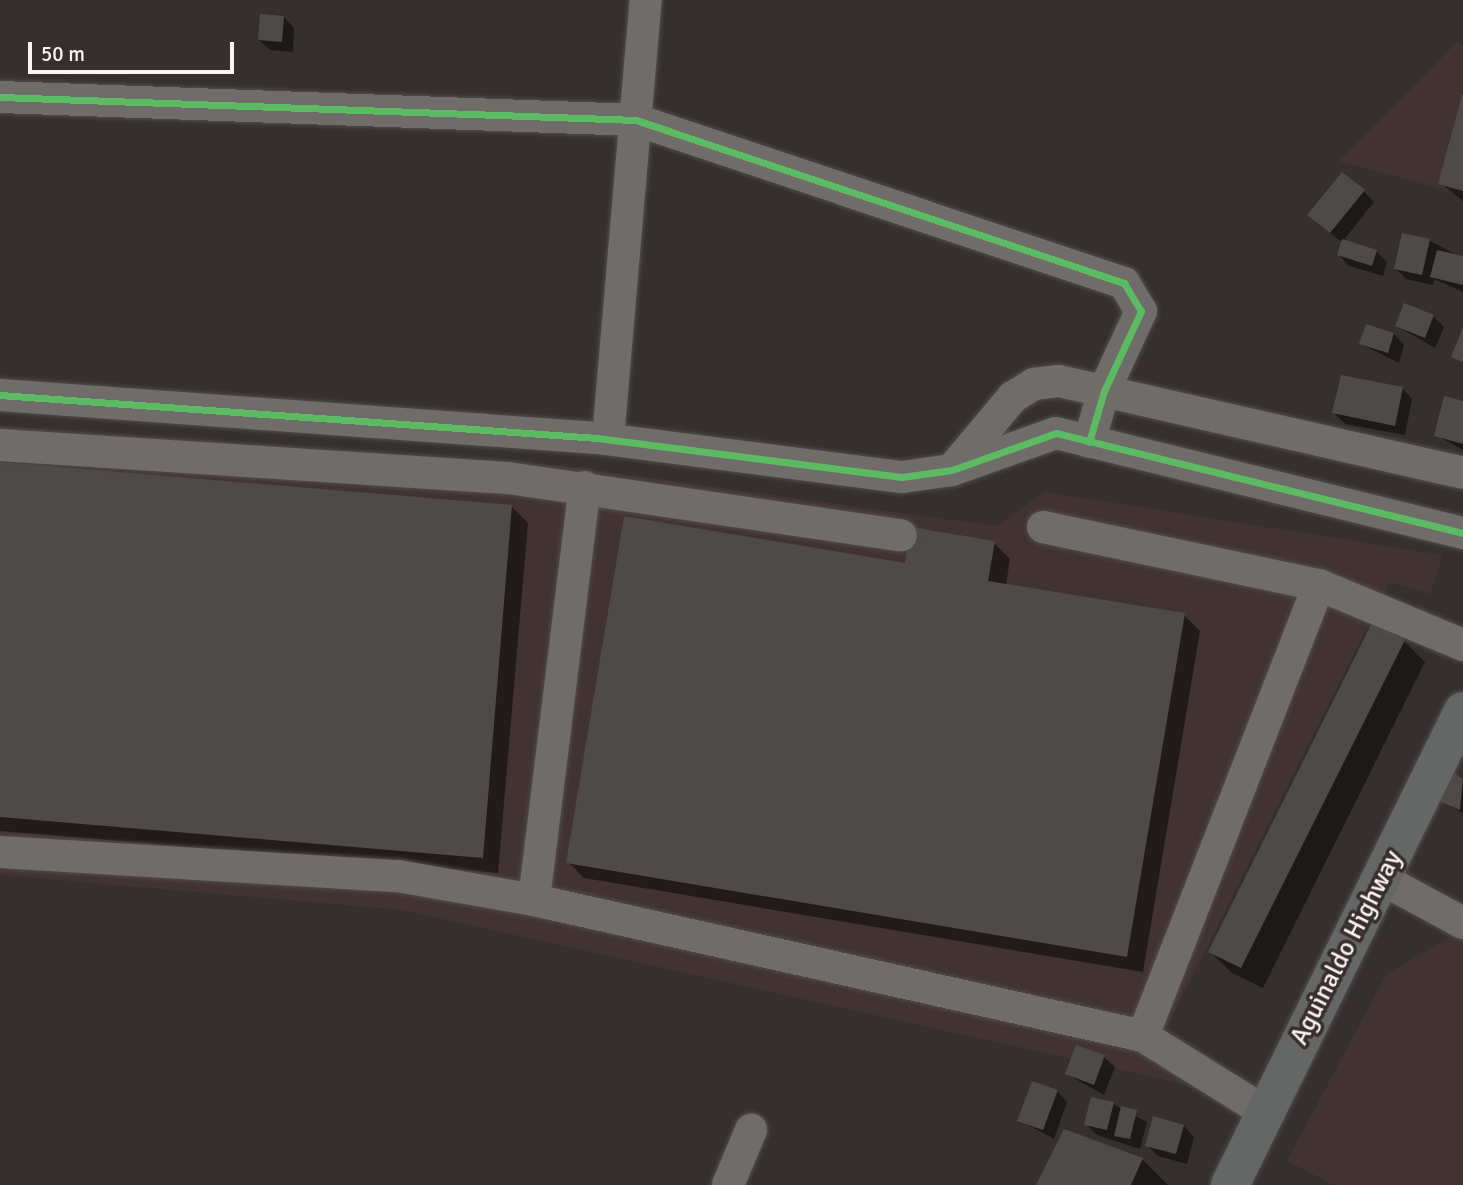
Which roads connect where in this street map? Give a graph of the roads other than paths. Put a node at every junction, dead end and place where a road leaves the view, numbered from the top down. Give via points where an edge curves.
1 (646, 0) edge
2 (0, 97) edge
3 (636, 120) junction
4 (1104, 391) junction
5 (0, 395) edge
6 (608, 439) junction
7 (1090, 442) junction
8 (0, 445) edge
9 (952, 470) junction
10 (1463, 473) edge
11 (585, 487) junction
12 (1043, 527) dead end
13 (1463, 533) edge
14 (901, 535) dead end
15 (1319, 585) junction
16 (1463, 645) edge
17 (1463, 711) edge
18 (0, 852) edge
19 (1382, 880) junction
20 (534, 900) junction
21 (1462, 921) edge
22 (1143, 1036) junction
23 (1265, 1112) junction
24 (751, 1130) dead end
25 (1237, 1180) edge
26 (728, 1185) edge

1 - 3 street
2 - 3 street
3 - 4 street via 1124,283 1141,311
3 - 6 street
4 - 7 street
4 - 9 street via 1034,384 1013,397
4 - 10 street
5 - 6 street
6 - 9 street via 902,477
7 - 9 street via 1056,433
7 - 13 street
8 - 11 street
11 - 14 street
11 - 20 street
12 - 15 street
15 - 16 street
15 - 22 street
17 - 19 main road, Aguinaldo Highway
18 - 20 street via 398,876
19 - 21 street
19 - 23 main road, Aguinaldo Highway
20 - 22 street
22 - 23 street
23 - 25 main road, Aguinaldo Highway
24 - 26 street

